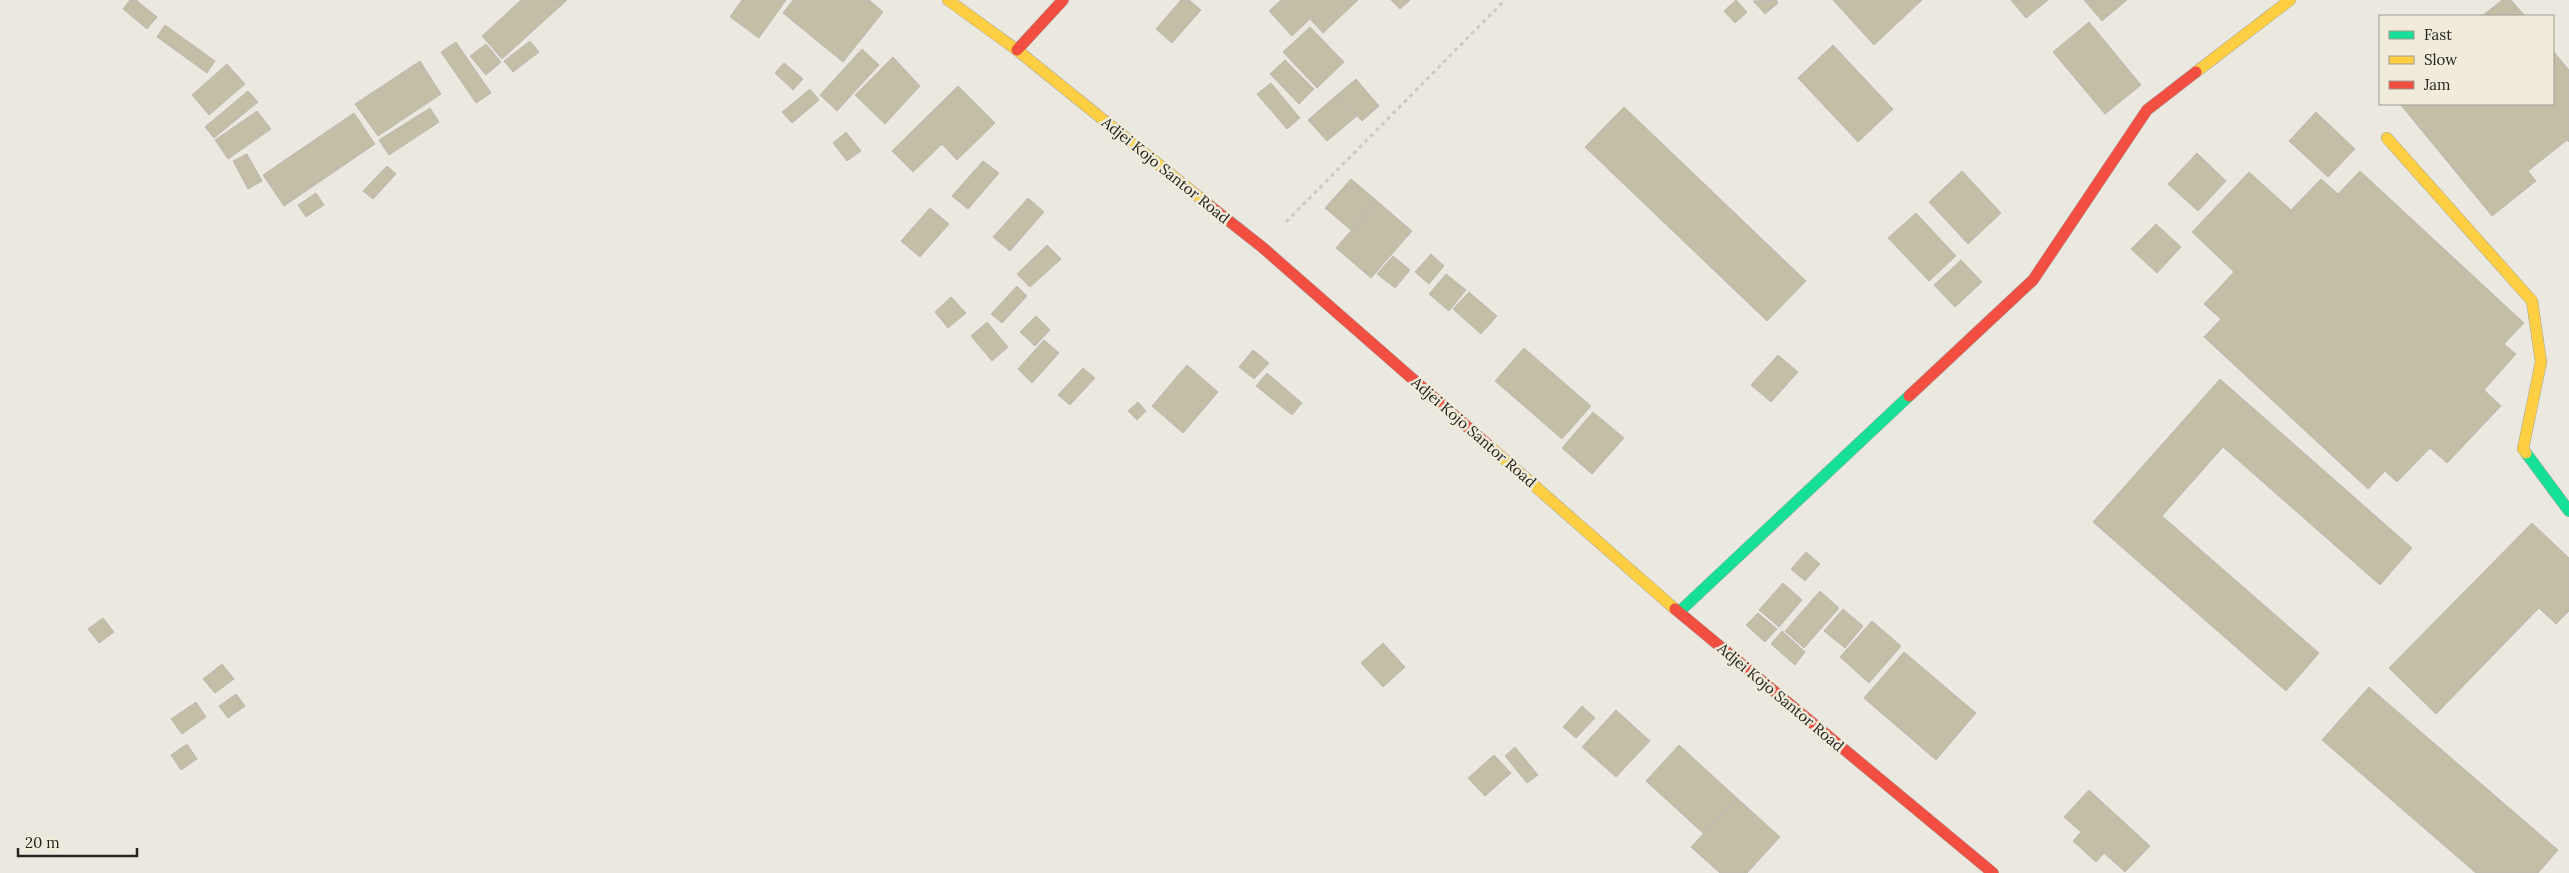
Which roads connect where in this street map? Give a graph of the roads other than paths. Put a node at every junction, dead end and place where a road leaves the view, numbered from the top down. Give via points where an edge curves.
1 (948, 0) edge
2 (1063, 0) edge
3 (2290, 0) edge
4 (1016, 50) junction
5 (2387, 138) dead end
6 (2569, 511) edge
7 (1679, 612) junction
8 (1993, 873) edge

1 - 4 street, Adjei Kojo Santor Road
2 - 4 street
3 - 7 street via 2147,110 2033,280
4 - 7 street, Adjei Kojo Santor Road via 1262,247
5 - 6 street via 2532,301 2541,362 2523,449
7 - 8 street, Adjei Kojo Santor Road

